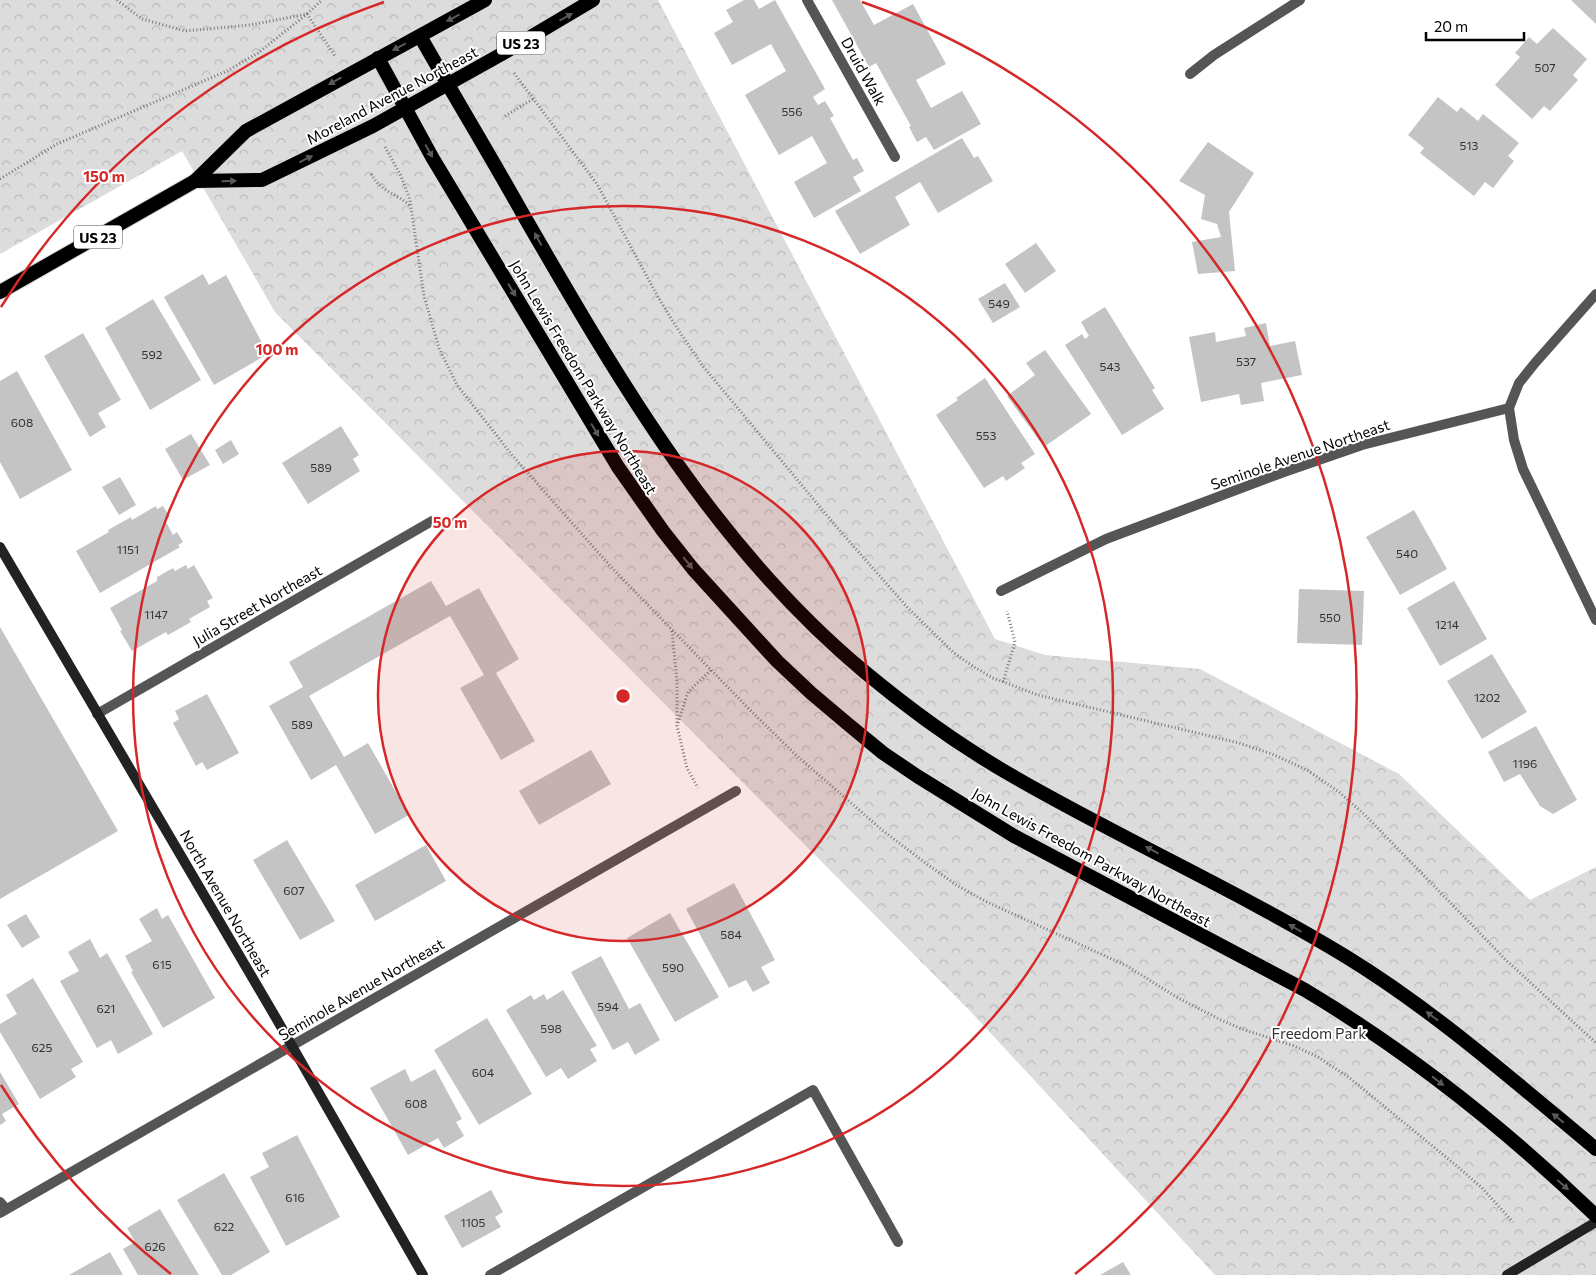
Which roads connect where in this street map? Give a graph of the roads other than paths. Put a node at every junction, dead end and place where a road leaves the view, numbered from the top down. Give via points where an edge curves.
1 (486, 0) edge
2 (592, 0) edge
3 (807, 0) edge
4 (1300, 0) edge
5 (420, 36) junction
6 (378, 58) junction
7 (1190, 74) dead end
8 (448, 84) junction
9 (406, 108) junction
10 (894, 157) dead end
11 (195, 181) junction
12 (0, 292) edge
13 (1596, 294) edge
14 (1509, 408) junction
15 (432, 521) dead end
16 (0, 547) edge
17 (1001, 591) road end
18 (1596, 620) edge
19 (98, 714) junction
20 (736, 791) dead end
21 (292, 1046) junction
22 (1596, 1148) edge
23 (2, 1208) edge
24 (1596, 1216) edge
25 (1596, 1222) edge
26 (898, 1242) dead end
27 (423, 1275) edge
28 (490, 1275) edge
29 (1507, 1275) edge

1 -> 5 highway, Moreland Avenue Northeast / US 23
8 -> 2 highway, Moreland Avenue Northeast / US 23
3 - 10 street, Druid Walk
4 - 7 street
5 -> 6 highway, Moreland Avenue Northeast / US 23
5 - 8 highway, John Lewis Freedom Parkway Northeast
6 - 9 highway, John Lewis Freedom Parkway Northeast
6 -> 11 highway, Moreland Avenue Northeast / US 23 via 246,131
8 - 9 highway, Moreland Avenue Northeast / US 23
22 -> 8 highway, John Lewis Freedom Parkway Northeast via 1393,987 1265,911 1015,778 933,725 863,670 784,598 669,454 579,312
11 -> 9 highway, Moreland Avenue Northeast / US 23 via 262,180
9 -> 24 highway, John Lewis Freedom Parkway Northeast via 442,174 638,497 663,532 776,661 883,753 976,814 1305,990 1382,1039 1504,1133
11 - 12 highway, Moreland Avenue Northeast / US 23
13 - 14 street via 1519,383
14 - 17 street, Seminole Avenue Northeast via 1362,445 1284,472 1106,539
14 - 18 street via 1523,469
15 - 19 street, Julia Street Northeast
16 - 19 main road, North Avenue Northeast
19 - 21 main road, North Avenue Northeast
20 - 21 street, Seminole Avenue Northeast
21 - 23 street, Seminole Avenue Northeast
21 - 27 main road, North Avenue Northeast
25 - 29 main road
26 - 28 street via 813,1090

